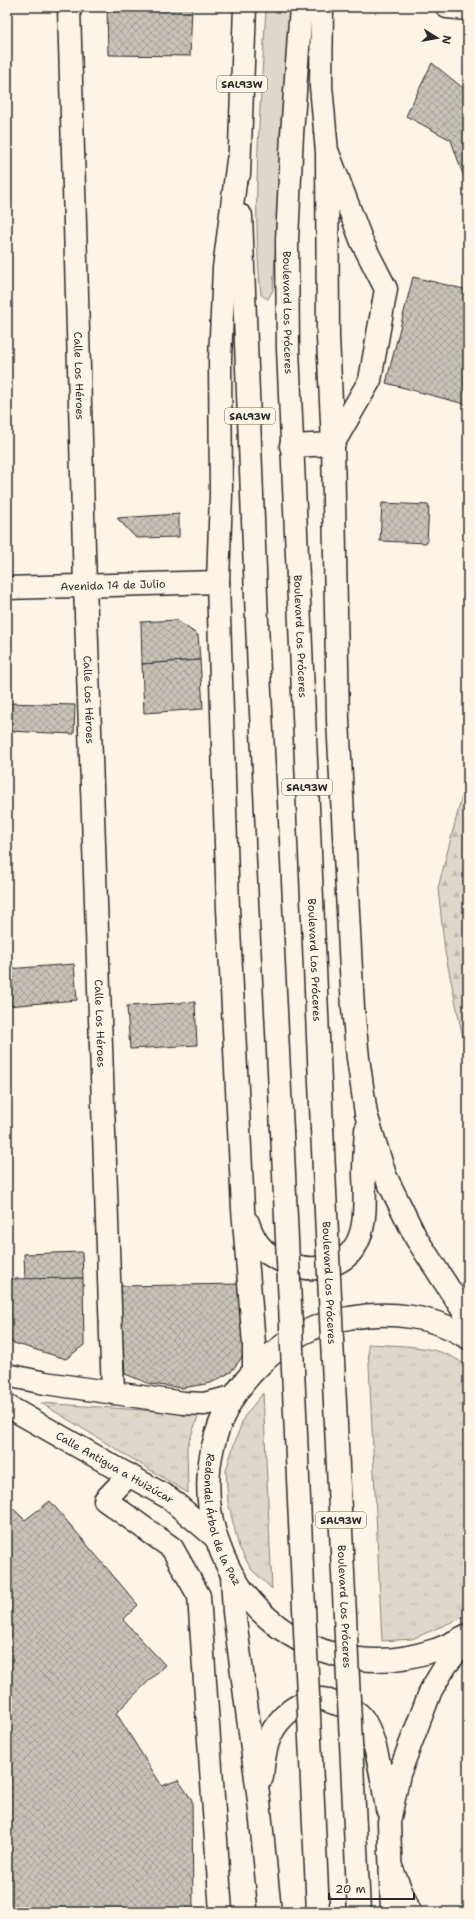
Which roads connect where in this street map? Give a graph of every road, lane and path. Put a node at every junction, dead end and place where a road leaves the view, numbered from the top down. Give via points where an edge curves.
1 (69, 7) edge
2 (245, 7) edge
3 (301, 7) edge
4 (322, 7) edge
5 (447, 7) edge
6 (468, 9) edge
7 (327, 152) junction
8 (238, 160) junction
9 (332, 444) junction
10 (291, 446) junction
11 (218, 582) junction
12 (85, 585) junction
13 (7, 588) edge
14 (366, 1114) junction
15 (243, 1209) junction
16 (468, 1318) edge
17 (468, 1338) edge
18 (254, 1370) junction
19 (7, 1375) edge
20 (113, 1393) junction
21 (233, 1397) junction
22 (7, 1406) edge
23 (129, 1475) junction
24 (216, 1537) junction
25 (232, 1576) junction
26 (468, 1636) edge
27 (259, 1801) junction
28 (389, 1822) junction
29 (390, 1864) junction
30 (220, 1912) edge
31 (270, 1912) edge
32 (318, 1912) edge
33 (359, 1912) edge
34 (392, 1912) edge
35 (410, 1912) edge

1 - 12 main road, Calle Los Héroes
2 - 8 main road, SAL93W
3 - 10 main road, Boulevard Los Próceres / SAL93W via 287,240
4 - 7 main road via 321,86
5 - 6 main road
7 - 9 main road via 328,336
7 - 9 main road via 362,242 386,289 370,380
8 - 11 main road via 224,268 220,359 221,494
8 - 32 main road, SAL93W, bridge via 259,672
9 - 10 main road
9 - 14 main road via 339,752 352,1008
10 - 33 main road, Boulevard Los Próceres / SAL93W, bridge
11 - 12 main road, Avenida 14 de Julio
11 - 15 main road via 228,909
12 - 13 main road, Avenida 14 de Julio
12 - 20 main road, Calle Los Héroes
14 - 15 main road via 362,1231 354,1249 340,1262 320,1269 300,1267 278,1260 260,1248
14 - 16 main road via 385,1175 416,1238
15 - 18 main road
17 - 18 main road, Redondel Árbol de la Paz via 433,1322 401,1315 369,1314 336,1320 306,1331 278,1348
18 - 21 main road, Redondel Árbol de la Paz
19 - 20 main road
20 - 21 main road via 204,1404
21 - 24 main road, Redondel Árbol de la Paz via 220,1423 208,1480 210,1509
22 - 23 main road, Calle Antigua a Huizúcar
23 - 24 main road, Calle Antigua a Huizúcar via 169,1498
23 - 30 main road via 105,1500 172,1548 199,1596
24 - 25 main road, Redondel Árbol de la Paz
25 - 26 main road, Redondel Árbol de la Paz via 256,1607 286,1632 321,1649 359,1659 398,1659 436,1650
25 - 27 main road via 234,1620
26 - 28 main road via 431,1690 399,1774
27 - 28 main road via 264,1759 271,1735 282,1718 299,1704 322,1699 359,1714 370,1733 378,1755
27 - 31 main road
28 - 29 main road
29 - 34 main road
29 - 35 main road

